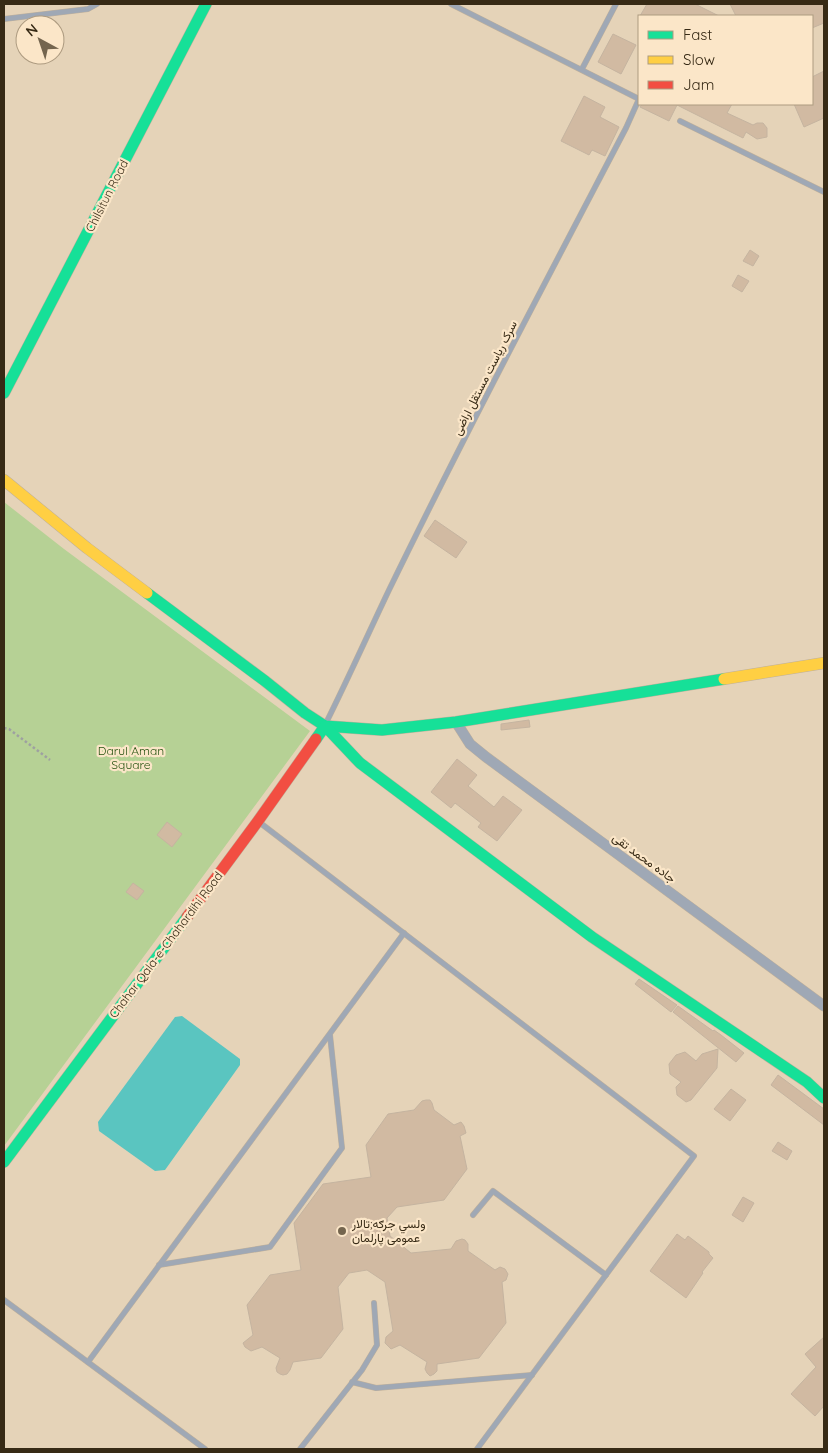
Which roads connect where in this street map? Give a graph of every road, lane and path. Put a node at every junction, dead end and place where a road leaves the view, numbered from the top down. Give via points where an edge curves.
1 (97, 4) edge
2 (206, 4) edge
3 (451, 4) edge
4 (616, 4) edge
5 (4, 19) edge
6 (582, 69) junction
7 (638, 98) edge
8 (638, 101) edge
9 (680, 121) dead end
10 (824, 192) edge
11 (5, 390) edge
12 (4, 401) edge
13 (4, 471) edge
14 (4, 480) edge
15 (27, 499) junction
16 (824, 663) edge
17 (456, 722) junction
18 (324, 726) junction
19 (4, 728) edge
20 (50, 760) dead end
21 (258, 822) junction
22 (404, 933) junction
23 (824, 1006) edge
24 (330, 1034) junction
25 (824, 1098) edge
26 (4, 1162) edge
27 (473, 1215) dead end
28 (159, 1265) junction
29 (606, 1275) junction
30 (4, 1300) edge
31 (374, 1304) dead end
32 (88, 1362) junction
33 (532, 1375) junction
34 (352, 1382) junction
35 (205, 1449) edge
36 (300, 1449) edge
37 (477, 1449) edge

1 - 5 lane via 88,9
2 - 11 main road, Chilsitun Road
3 - 6 lane, سرک ریاست مستقل اراضی
4 - 6 lane
6 - 7 lane, سرک ریاست مستقل اراضی
8 - 18 lane, سرک ریاست مستقل اراضی via 393,582
9 - 10 lane
11 - 12 main road, Chilsitun Road
13 - 15 main road
14 - 15 main road
15 - 18 main road
16 - 17 main road
17 - 18 main road via 382,730
17 - 23 street, جاده محمد تقی via 470,744 486,757
18 - 21 main road, Chahar Qala-e-Chahardihi Road
18 - 25 main road via 360,763 592,937 807,1082
19 - 20 path via 10,728
21 - 22 lane
21 - 26 main road, Chahar Qala-e-Chahardihi Road
22 - 24 lane
22 - 29 lane via 694,1156
24 - 28 lane
24 - 28 lane via 342,1148 270,1247
27 - 29 lane via 494,1191
28 - 32 lane
29 - 33 lane
30 - 32 lane
31 - 34 lane via 377,1345
32 - 35 lane
33 - 34 lane via 376,1388
33 - 37 lane
34 - 36 lane

